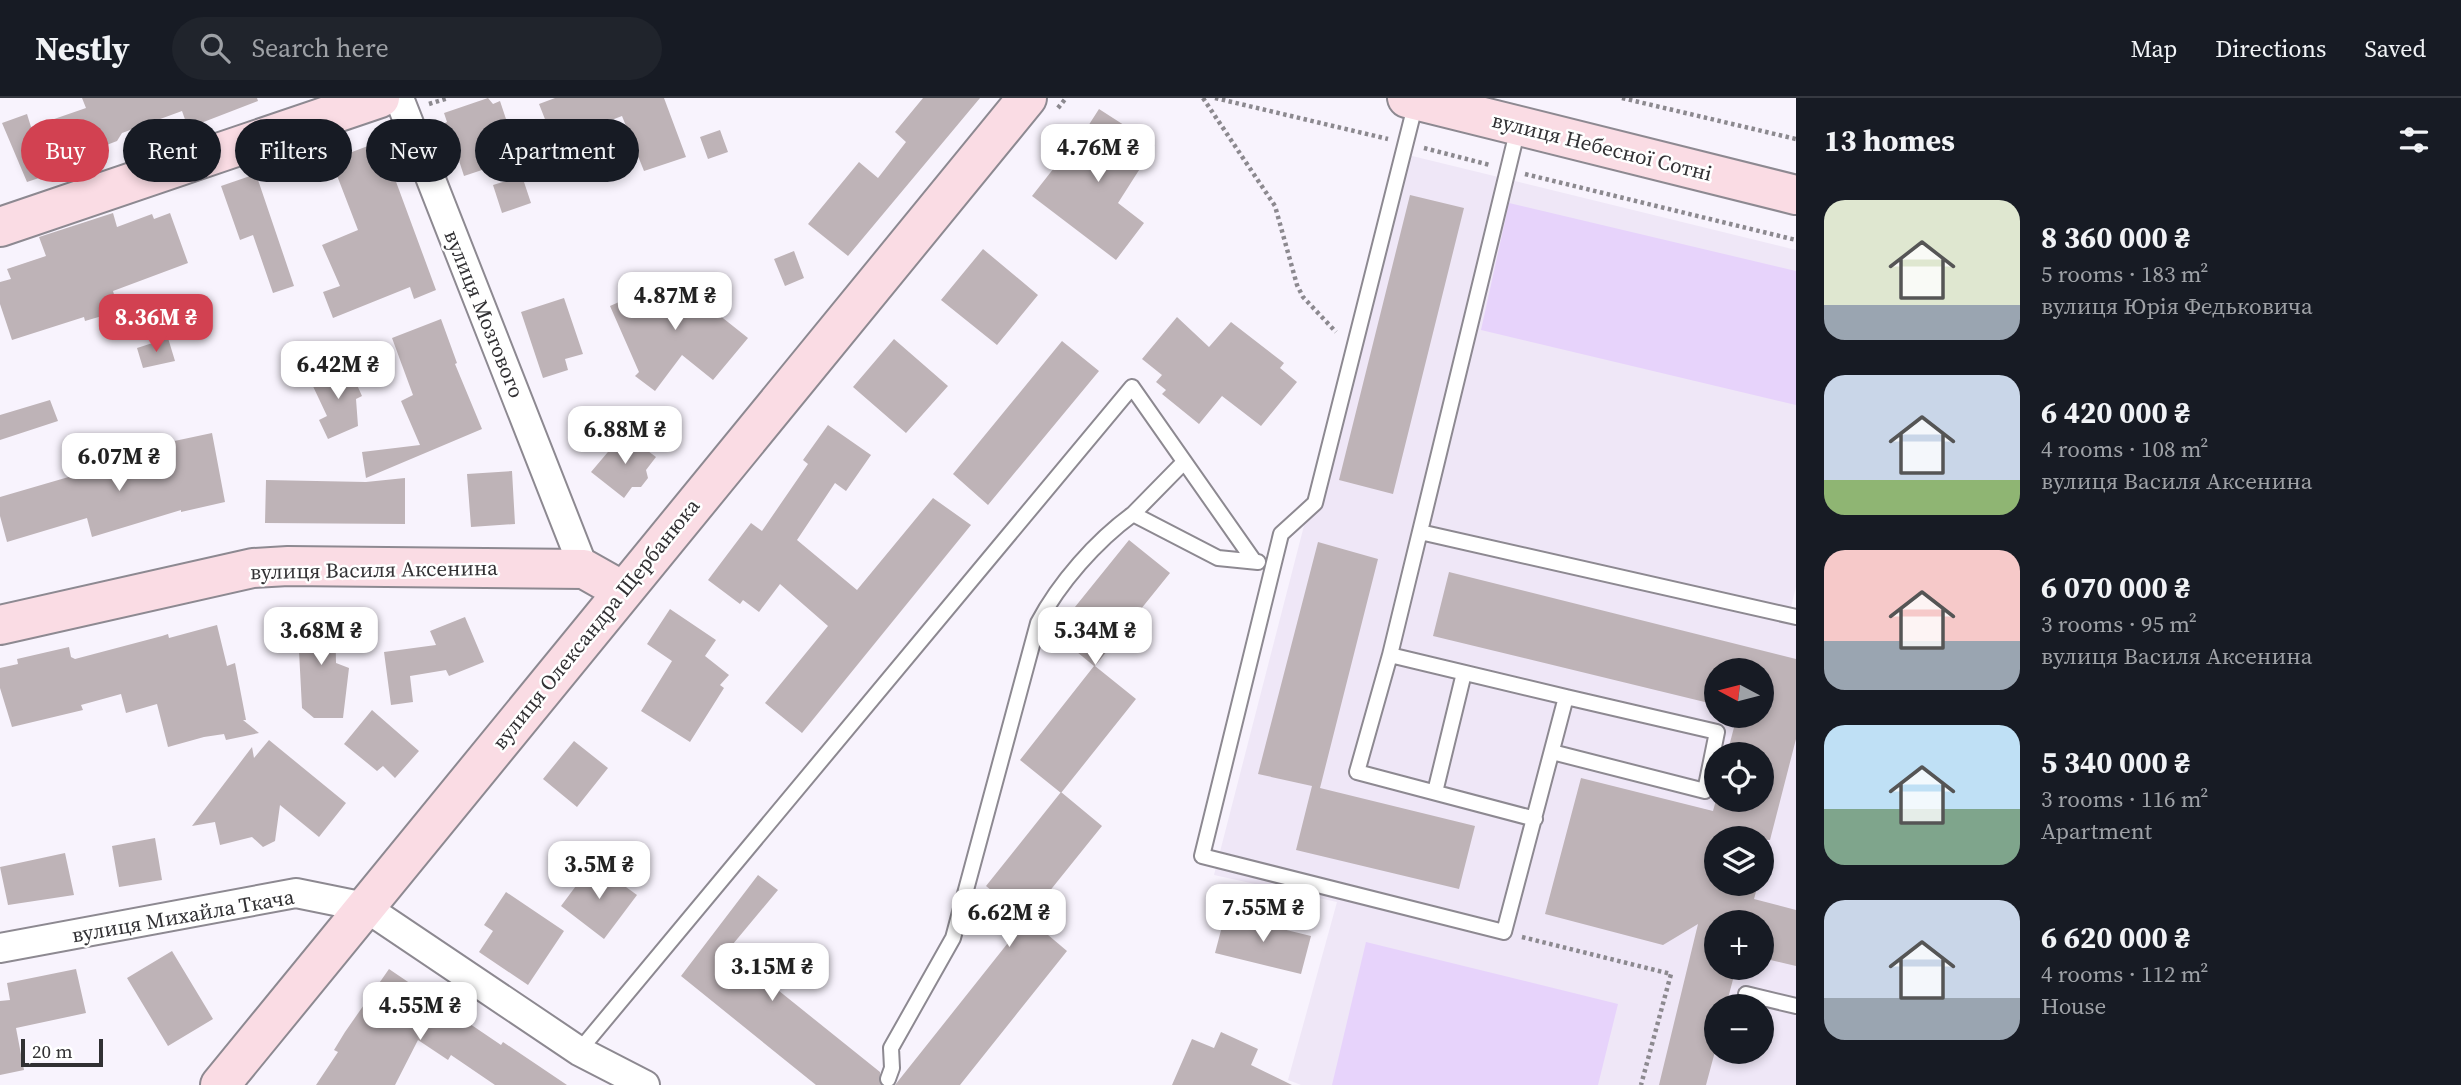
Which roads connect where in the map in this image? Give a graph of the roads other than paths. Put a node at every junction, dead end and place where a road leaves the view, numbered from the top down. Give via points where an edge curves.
1 (380, 98) edge
2 (1027, 98) edge
3 (1412, 99) edge
4 (410, 102) edge
5 (1518, 126) junction
6 (1796, 195) edge
7 (0, 227) edge
8 (1184, 462) junction
9 (1133, 514) junction
10 (1420, 532) junction
11 (1254, 561) junction
12 (1274, 563) junction
13 (584, 569) junction
14 (623, 591) junction
15 (1796, 617) edge
16 (0, 625) edge
17 (1390, 655) junction
18 (1464, 673) junction
19 (1566, 697) junction
20 (1552, 752) junction
21 (1435, 792) junction
22 (1535, 819) junction
23 (365, 908) junction
24 (0, 948) edge
25 (1774, 1001) edge
26 (1796, 1006) edge
27 (579, 1051) junction
28 (888, 1079) dead end
29 (220, 1085) edge
30 (645, 1085) edge

1 - 7 street
2 - 14 street, вулиця Олександра Щербанюка
3 - 5 street, вулиця Небесної Сотні
3 - 12 lane via 1315,503 1281,534
4 - 13 street, вулиця Мозгового
5 - 6 street, вулиця Небесної Сотні
5 - 10 lane
8 - 9 lane
8 - 11 lane
8 - 27 lane via 1132,387
9 - 11 lane via 1218,558
9 - 28 lane via 1111,531 1047,606 1038,623 953,938 891,1048
10 - 15 lane
10 - 17 lane
11 - 12 lane
12 - 22 lane via 1202,856 1504,932
13 - 14 street, вулиця Василя Аксенина
13 - 16 street, вулиця Василя Аксенина via 253,568
14 - 23 street, вулиця Олександра Щербанюка
17 - 18 lane
17 - 21 lane via 1357,772
18 - 19 lane
18 - 21 lane
19 - 20 lane
19 - 20 lane via 1717,732 1704,791
20 - 22 lane
21 - 22 lane
23 - 24 street, вулиця Михайла Ткача via 296,893
23 - 27 street
23 - 29 street, вулиця Олександра Щербанюка
25 - 26 lane
27 - 30 street

